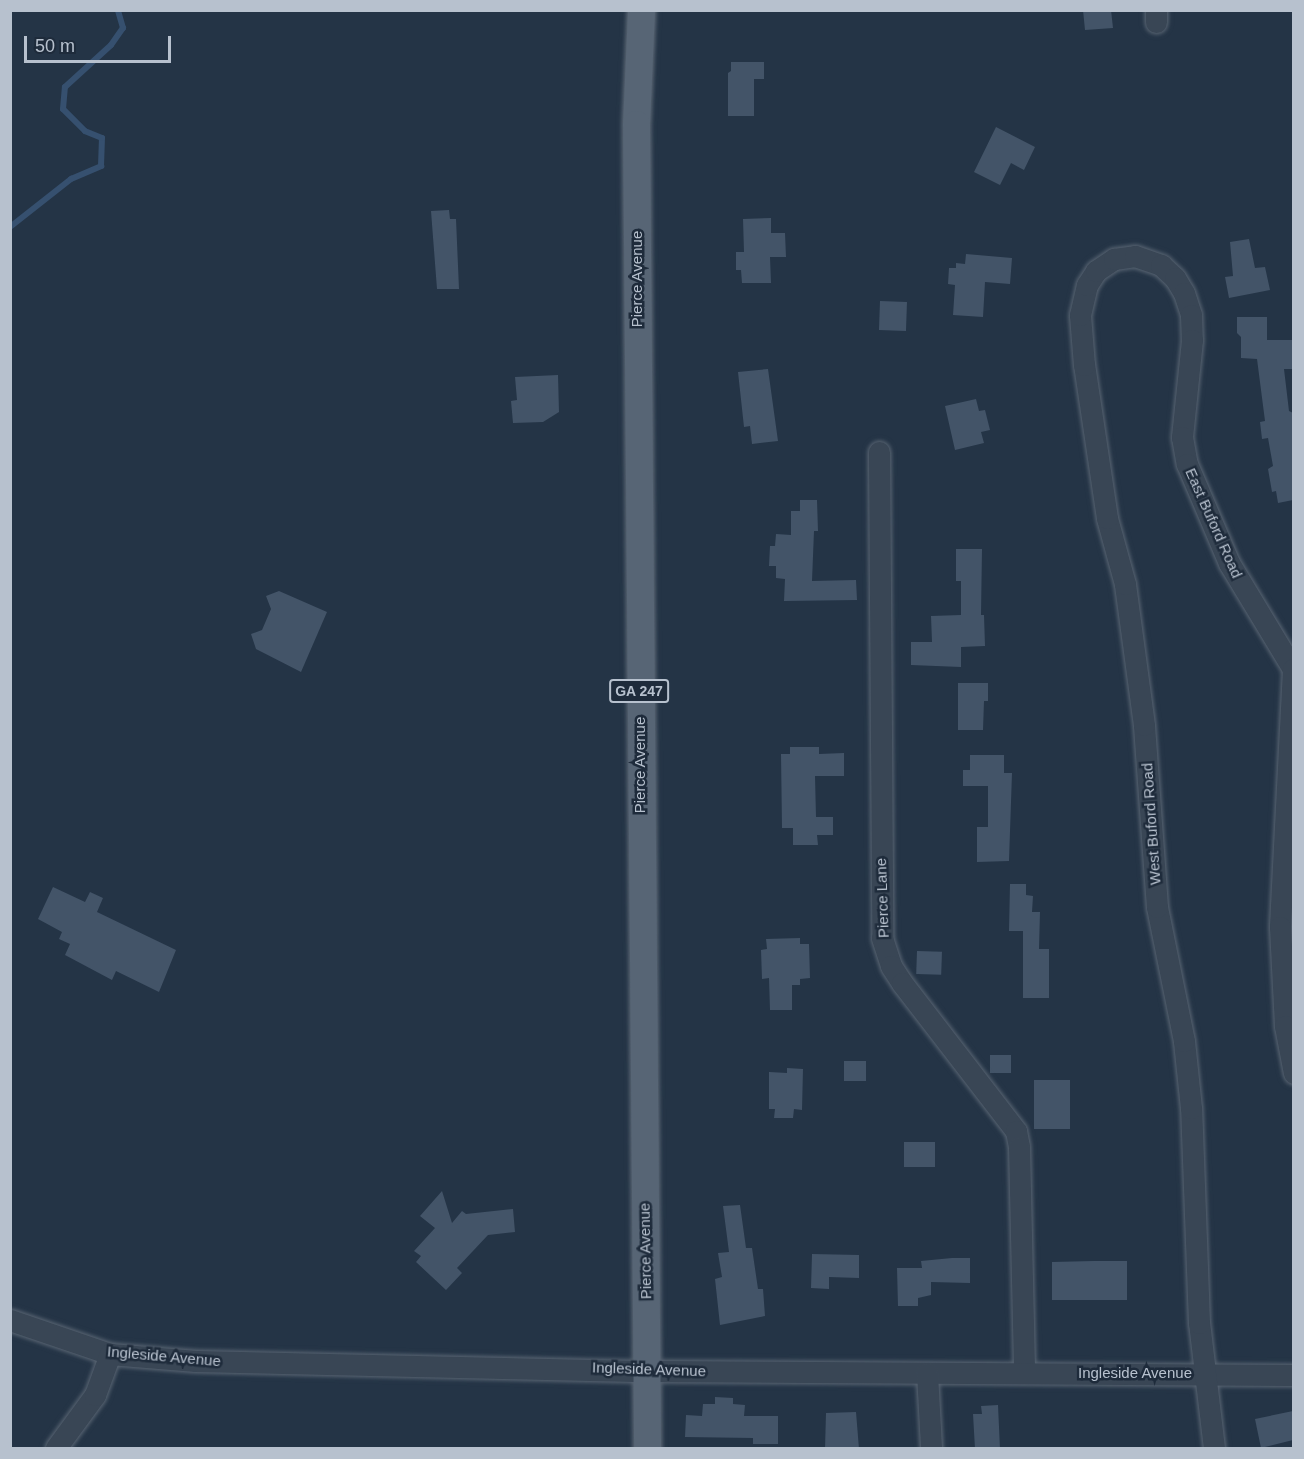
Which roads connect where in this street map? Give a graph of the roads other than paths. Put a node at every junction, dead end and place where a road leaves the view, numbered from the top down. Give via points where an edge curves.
1 (641, 10) edge
2 (1091, 279) joint
3 (879, 452) dead end
4 (1293, 670) edge
5 (1293, 1073) edge
6 (10, 1320) edge
7 (110, 1354) junction
8 (646, 1371) junction
9 (927, 1373) junction
10 (1024, 1373) junction
11 (1204, 1374) junction
12 (1293, 1375) edge
13 (56, 1449) edge
14 (646, 1449) edge
15 (931, 1449) edge
16 (1214, 1449) edge

1 - 8 main road, Pierce Avenue / GA 247 via 636,136
2 - 4 street, East Buford Road via 1114,259 1135,256 1161,265 1184,293 1191,315 1192,340 1182,437 1187,464 1229,563
2 - 11 street, West Buford Road via 1080,315 1084,365 1107,518 1125,584 1144,725 1157,907 1184,1041
3 - 10 street, Pierce Lane via 882,938 891,966 902,983 1016,1131
4 - 5 street, East Buford Road via 1280,927 1285,1026
6 - 7 street, Ingleside Avenue
7 - 8 street, Ingleside Avenue via 196,1361
7 - 13 street via 95,1395
8 - 9 street, Ingleside Avenue
8 - 14 main road, Pierce Avenue / GA 247
9 - 10 street, Ingleside Avenue
9 - 15 street
10 - 11 street, Ingleside Avenue
11 - 12 street, Ingleside Avenue
11 - 16 street, West Buford Road

